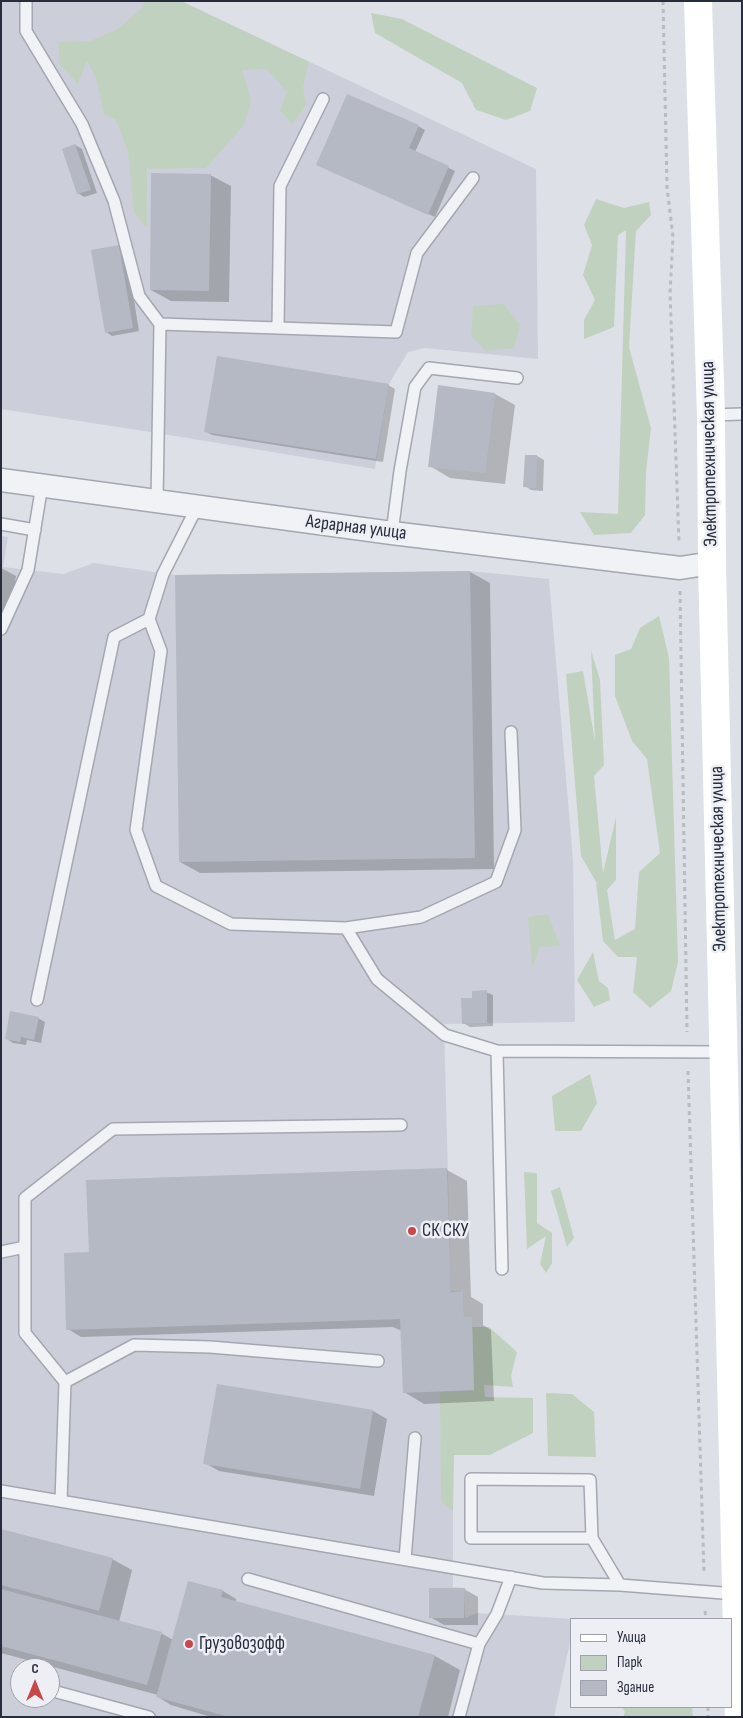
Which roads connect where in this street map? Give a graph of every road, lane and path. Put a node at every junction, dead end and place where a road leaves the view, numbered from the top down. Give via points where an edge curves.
1 (26, 1) edge
2 (663, 1) edge
3 (698, 1) edge
4 (323, 100) dead end
5 (474, 178) dead end
6 (160, 324) junction
7 (278, 328) junction
8 (517, 378) dead end
9 (742, 414) edge
10 (711, 415) junction
11 (1, 480) edge
12 (42, 485) junction
13 (157, 501) junction
14 (197, 507) junction
15 (1, 524) edge
16 (35, 530) junction
17 (392, 533) junction
18 (712, 563) junction
19 (680, 568) junction
20 (149, 619) junction
21 (1, 629) edge
22 (512, 732) dead end
23 (346, 928) junction
24 (37, 1000) dead end
25 (497, 1051) junction
26 (688, 1052) junction
27 (723, 1052) junction
28 (401, 1125) dead end
29 (26, 1247) junction
30 (1, 1252) edge
31 (502, 1269) dead end
32 (378, 1361) dead end
33 (65, 1382) junction
34 (416, 1438) dead end
35 (1, 1491) edge
36 (61, 1501) junction
37 (592, 1538) junction
38 (404, 1559) junction
39 (511, 1577) junction
40 (248, 1579) dead end
41 (620, 1585) junction
42 (705, 1591) junction
43 (737, 1594) junction
44 (706, 1618) edge
45 (479, 1644) junction
46 (60, 1693) edge
47 (149, 1717) edge
48 (459, 1717) edge
49 (739, 1717) edge

1 - 6 lane via 26,31 82,124 114,201 139,296
2 - 19 path via 667,187 673,237 670,293
3 - 10 main road, Электротехническая улица
4 - 7 lane via 280,186
5 - 7 lane via 417,253 396,332
6 - 7 lane
6 - 13 lane
8 - 17 lane via 429,368 415,387
9 - 10 lane
10 - 18 main road, Электротехническая улица
11 - 12 street, Аграрная улица
12 - 13 street, Аграрная улица
12 - 16 lane
13 - 14 street, Аграрная улица
14 - 17 street, Аграрная улица
14 - 20 lane via 163,574
15 - 16 lane
16 - 21 lane via 28,570
17 - 19 street, Аграрная улица
18 - 19 street, Аграрная улица
18 - 27 main road, Электротехническая улица
19 - 26 path
20 - 23 lane via 161,651 136,830 156,886 231,924
20 - 24 lane via 114,637
22 - 23 lane via 515,830 496,882 421,917
23 - 25 lane via 377,979 445,1035
25 - 26 lane
25 - 31 lane
26 - 27 lane
26 - 42 path
27 - 43 main road, Электротехническая улица
28 - 29 lane via 113,1130 26,1198
29 - 30 lane
29 - 33 lane via 26,1333
32 - 33 lane via 210,1347 134,1345
33 - 36 lane
34 - 38 lane
35 - 36 lane
36 - 38 lane
37 - 37 lane via 590,1480 471,1479 471,1538
37 - 41 lane
38 - 39 lane
39 - 41 lane via 543,1583
39 - 45 lane via 497,1614
40 - 45 lane
41 - 42 lane
42 - 43 lane
42 - 44 path
43 - 49 main road, Электротехническая улица
45 - 48 lane
46 - 47 lane

